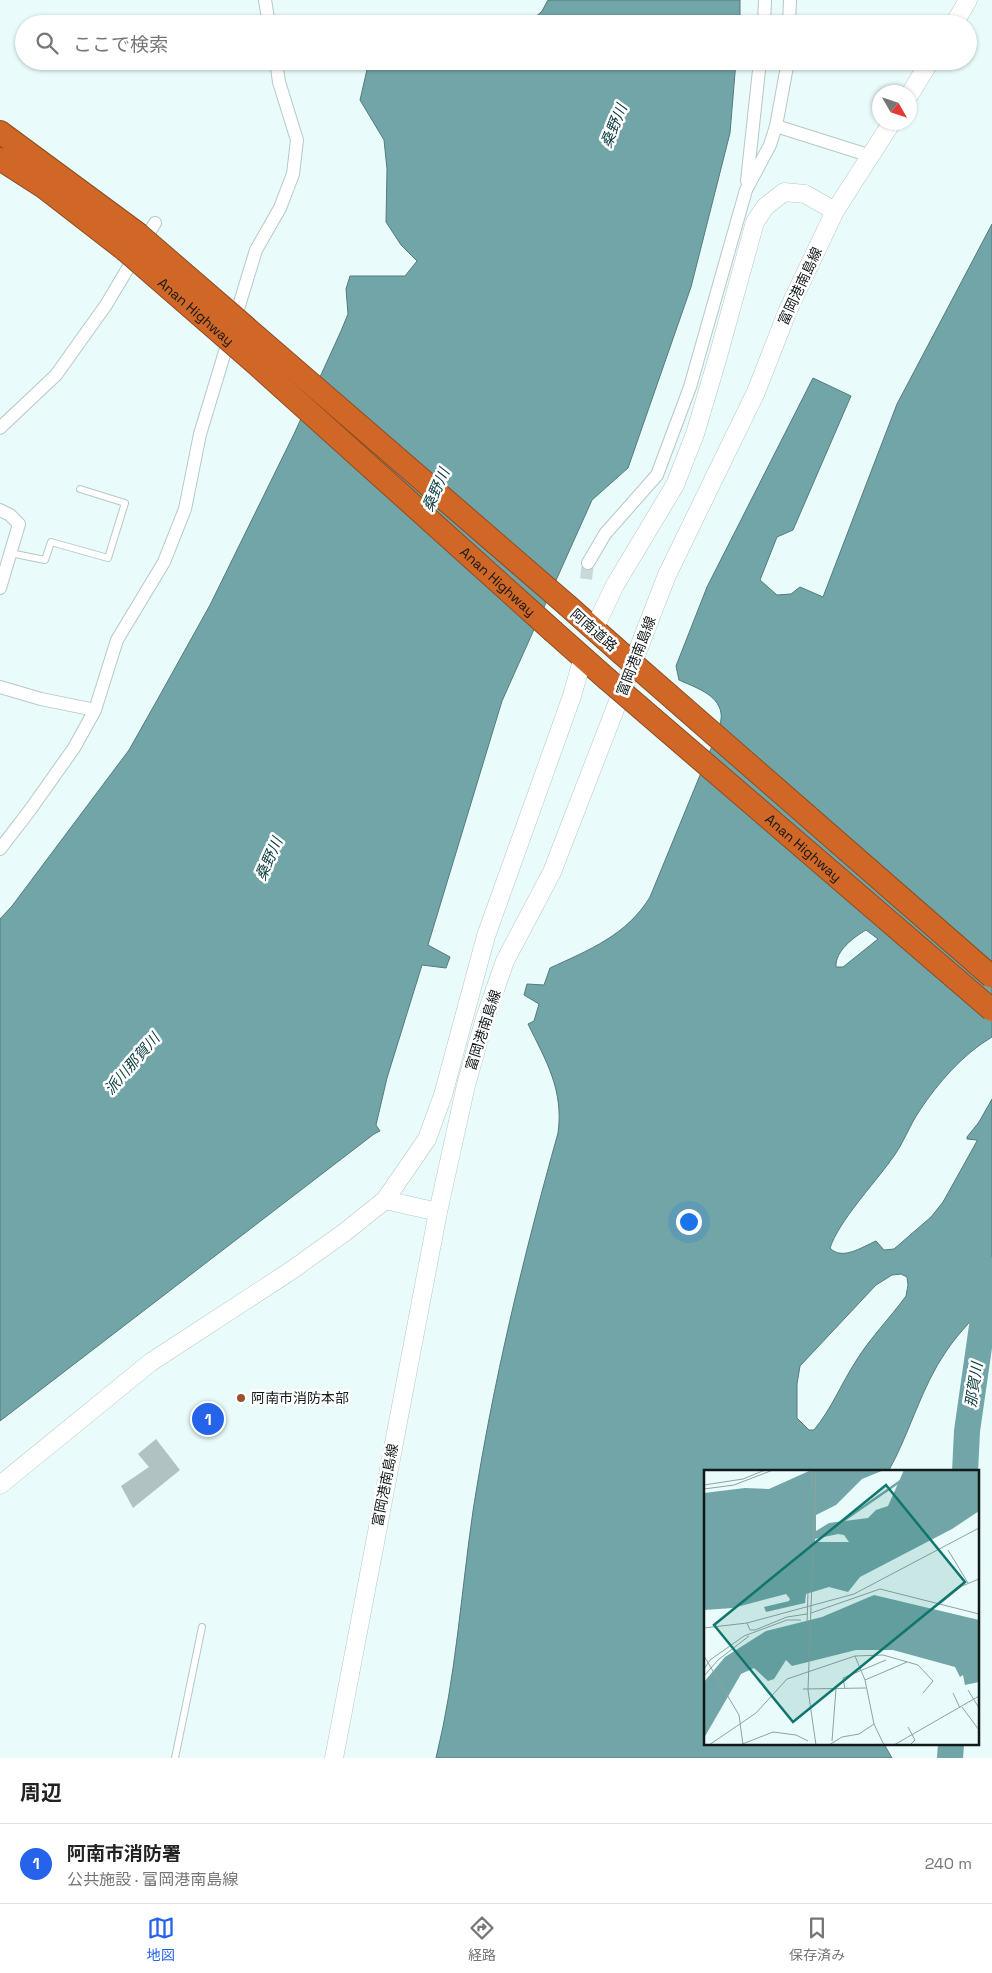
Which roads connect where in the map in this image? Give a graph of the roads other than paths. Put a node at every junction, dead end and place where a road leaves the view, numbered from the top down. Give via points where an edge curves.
1 (264, 0) edge
2 (765, 0) edge
3 (790, 0) edge
4 (968, 0) edge
5 (267, 15) edge
6 (764, 15) edge
7 (789, 15) edge
8 (959, 15) edge
9 (277, 70) edge
10 (759, 70) edge
11 (786, 70) edge
12 (925, 70) edge
13 (915, 85) edge
14 (776, 126) junction
15 (887, 130) edge
16 (0, 132) edge
17 (871, 156) junction
18 (0, 159) edge
19 (746, 190) junction
20 (835, 211) junction
21 (139, 235) junction
22 (0, 428) edge
23 (80, 489) dead end
24 (0, 510) edge
25 (10, 553) junction
26 (588, 563) tunnel mouth
27 (0, 588) edge
28 (568, 606) joint
29 (594, 629) junction
30 (621, 653) joint
31 (583, 657) junction
32 (0, 687) edge
33 (95, 710) junction
34 (0, 849) edge
35 (992, 977) edge
36 (992, 1010) edge
37 (385, 1200) junction
38 (438, 1212) junction
39 (0, 1484) edge
40 (202, 1627) dead end
41 (175, 1758) edge
42 (334, 1758) edge

1 - 5 street
2 - 6 street
3 - 7 street
4 - 8 main road
9 - 33 street via 297,140 294,174 253,259 200,434 185,509 164,562 117,640
10 - 19 street
11 - 14 street
12 - 13 main road
14 - 17 street
14 - 19 street via 770,145
15 - 17 main road, 富岡港南島線
16 - 21 highway, Anan Highway
17 - 20 main road, 富岡港南島線
18 - 21 highway, Anan Highway via 45,188
19 - 26 street via 690,387 657,475 605,534
20 - 29 main road via 805,194 784,192 765,207 755,222 695,434 675,485 615,585
20 - 38 main road, 富岡港南島線 via 788,310 756,392 667,575 552,872 506,962 484,1018
21 - 22 street via 106,305 56,375
21 - 28 highway, Anan Highway, bridge
21 - 31 highway, Anan Highway, bridge via 263,370
23 - 25 lane via 126,503 108,558 51,542 45,560
24 - 25 street via 19,524
25 - 27 street
28 - 29 highway, 阿南道路
29 - 30 highway, 阿南道路
30 - 35 highway, Anan Highway, bridge
31 - 36 highway, Anan Highway, bridge
31 - 37 main road via 486,936 443,1095 427,1139
32 - 33 street
33 - 34 street via 74,748
37 - 38 main road
37 - 39 main road via 292,1270 151,1362
38 - 42 main road, 富岡港南島線
40 - 41 lane

